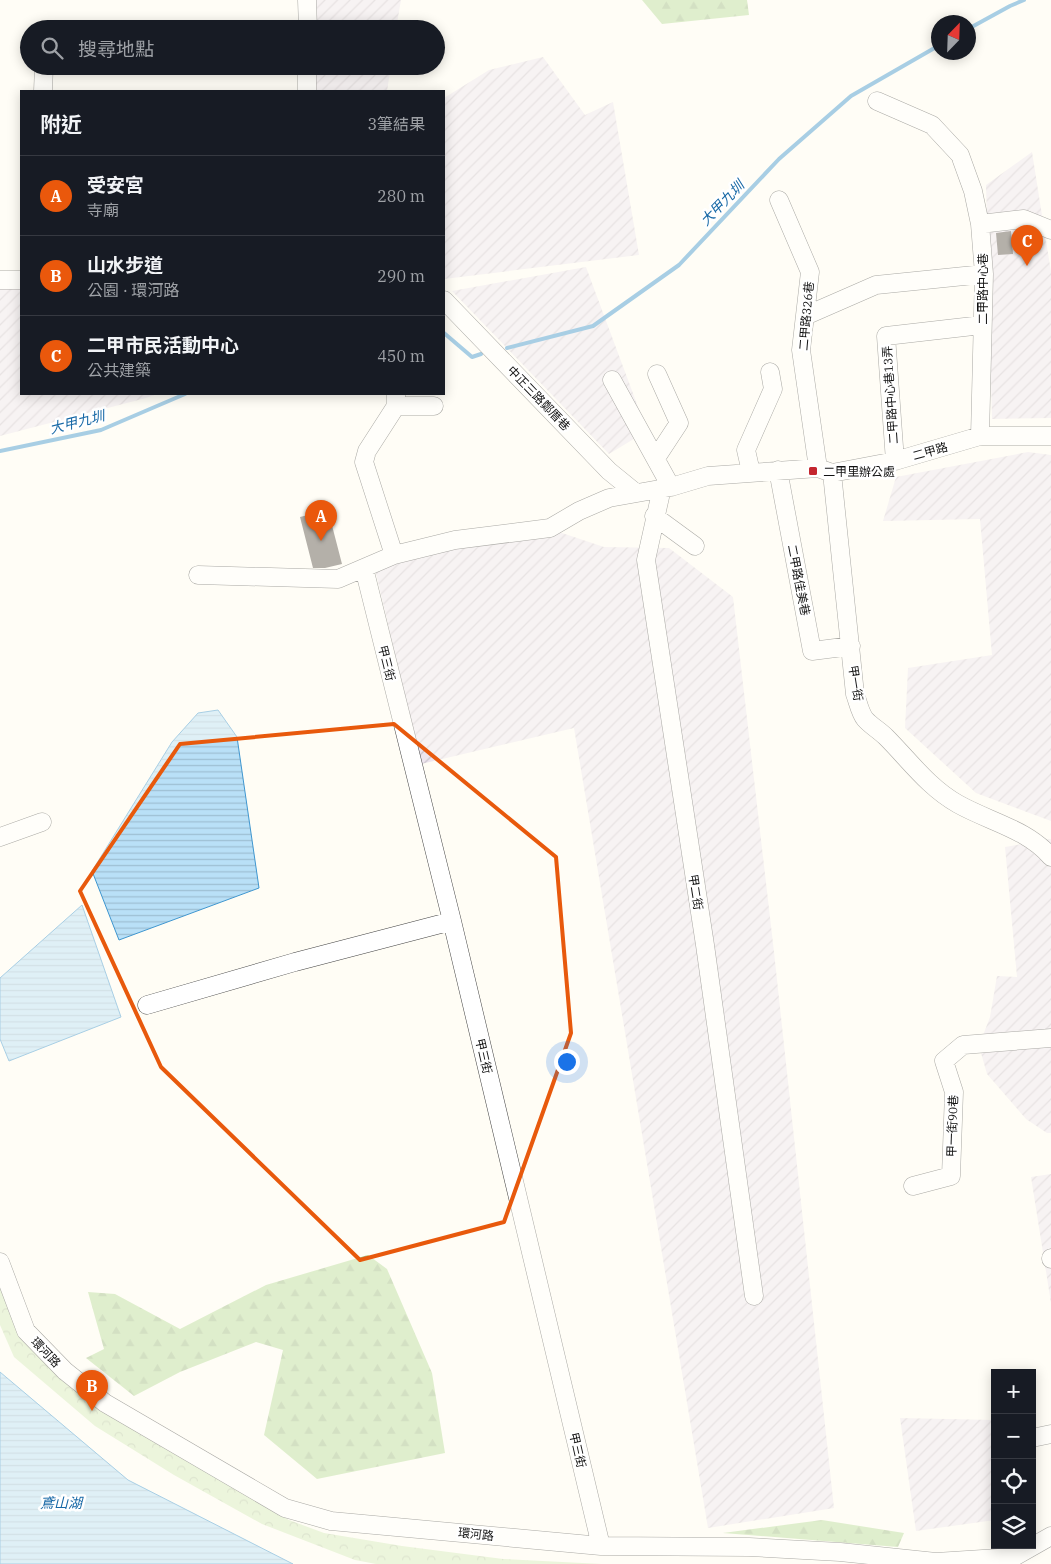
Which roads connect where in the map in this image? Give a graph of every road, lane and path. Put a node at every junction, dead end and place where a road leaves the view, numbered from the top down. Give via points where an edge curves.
1 (307, 0) edge
2 (308, 20) edge
3 (44, 75) edge
4 (307, 75) edge
5 (43, 90) edge
6 (307, 90) edge
7 (877, 101) dead end
8 (779, 200) dead end
9 (980, 224) junction
10 (1051, 230) edge
11 (984, 274) junction
12 (0, 280) edge
13 (20, 280) edge
14 (445, 301) edge
15 (805, 316) junction
16 (982, 325) junction
17 (770, 372) dead end
18 (657, 374) dead end
19 (612, 380) dead end
20 (396, 400) edge
21 (434, 406) dead end
22 (980, 436) junction
23 (1051, 436) edge
24 (656, 458) junction
25 (895, 461) junction
26 (778, 470) junction
27 (825, 470) junction
28 (751, 472) junction
29 (666, 488) junction
30 (636, 493) junction
31 (654, 516) junction
32 (695, 546) dead end
33 (394, 555) junction
34 (364, 568) junction
35 (198, 575) dead end
36 (851, 646) junction
37 (42, 822) dead end
38 (0, 837) edge
39 (1051, 857) edge
40 (452, 920) junction
41 (148, 1005) dead end
42 (1051, 1038) edge
43 (913, 1186) dead end
44 (0, 1262) edge
45 (754, 1296) dead end
46 (1051, 1434) edge
47 (1036, 1437) edge
48 (1051, 1536) edge
49 (602, 1546) junction

1 - 2 street
3 - 5 street
4 - 6 street
7 - 9 street, 二甲路中心巷 via 932,125 960,155
8 - 15 street, 二甲路326巷 via 810,272
9 - 10 street via 1024,220
9 - 11 street, 二甲路中心巷
11 - 15 street via 876,285
11 - 16 street, 二甲路中心巷
12 - 13 street
14 - 30 street, 中正三路鄭厝巷 via 609,471
15 - 27 street, 二甲路326巷 via 802,350
16 - 22 street, 二甲路中心巷
16 - 25 street, 二甲路中心巷13弄 via 886,336
17 - 28 street via 773,389 746,450
18 - 24 street via 679,423
19 - 24 street
20 - 21 street
20 - 33 street via 364,462
22 - 23 street, 二甲路
22 - 25 street, 二甲路
24 - 29 street
25 - 27 street, 二甲路
26 - 27 street, 二甲路
26 - 28 street, 二甲路
26 - 36 street, 二甲路佳美巷 via 812,651
27 - 36 street, 甲一街 via 838,536
28 - 29 street, 二甲路 via 708,476
29 - 30 street
29 - 31 street, 甲二街
30 - 33 street via 608,498 550,528 455,540
31 - 32 street
31 - 45 street, 甲二街 via 646,560
33 - 34 street
34 - 35 street via 338,579
34 - 40 street, 甲三街
36 - 39 street, 甲一街 via 855,694 864,718 937,791 1020,832
37 - 38 street
40 - 41 street
40 - 49 street, 甲三街
42 - 43 street, 甲一街90巷 via 963,1044 944,1061 954,1092 951,1176
44 - 49 street, 環河路 via 26,1331 65,1371 105,1403 285,1508 331,1521
46 - 47 street
48 - 49 street, 環河路 via 1014,1557 936,1562 749,1547

